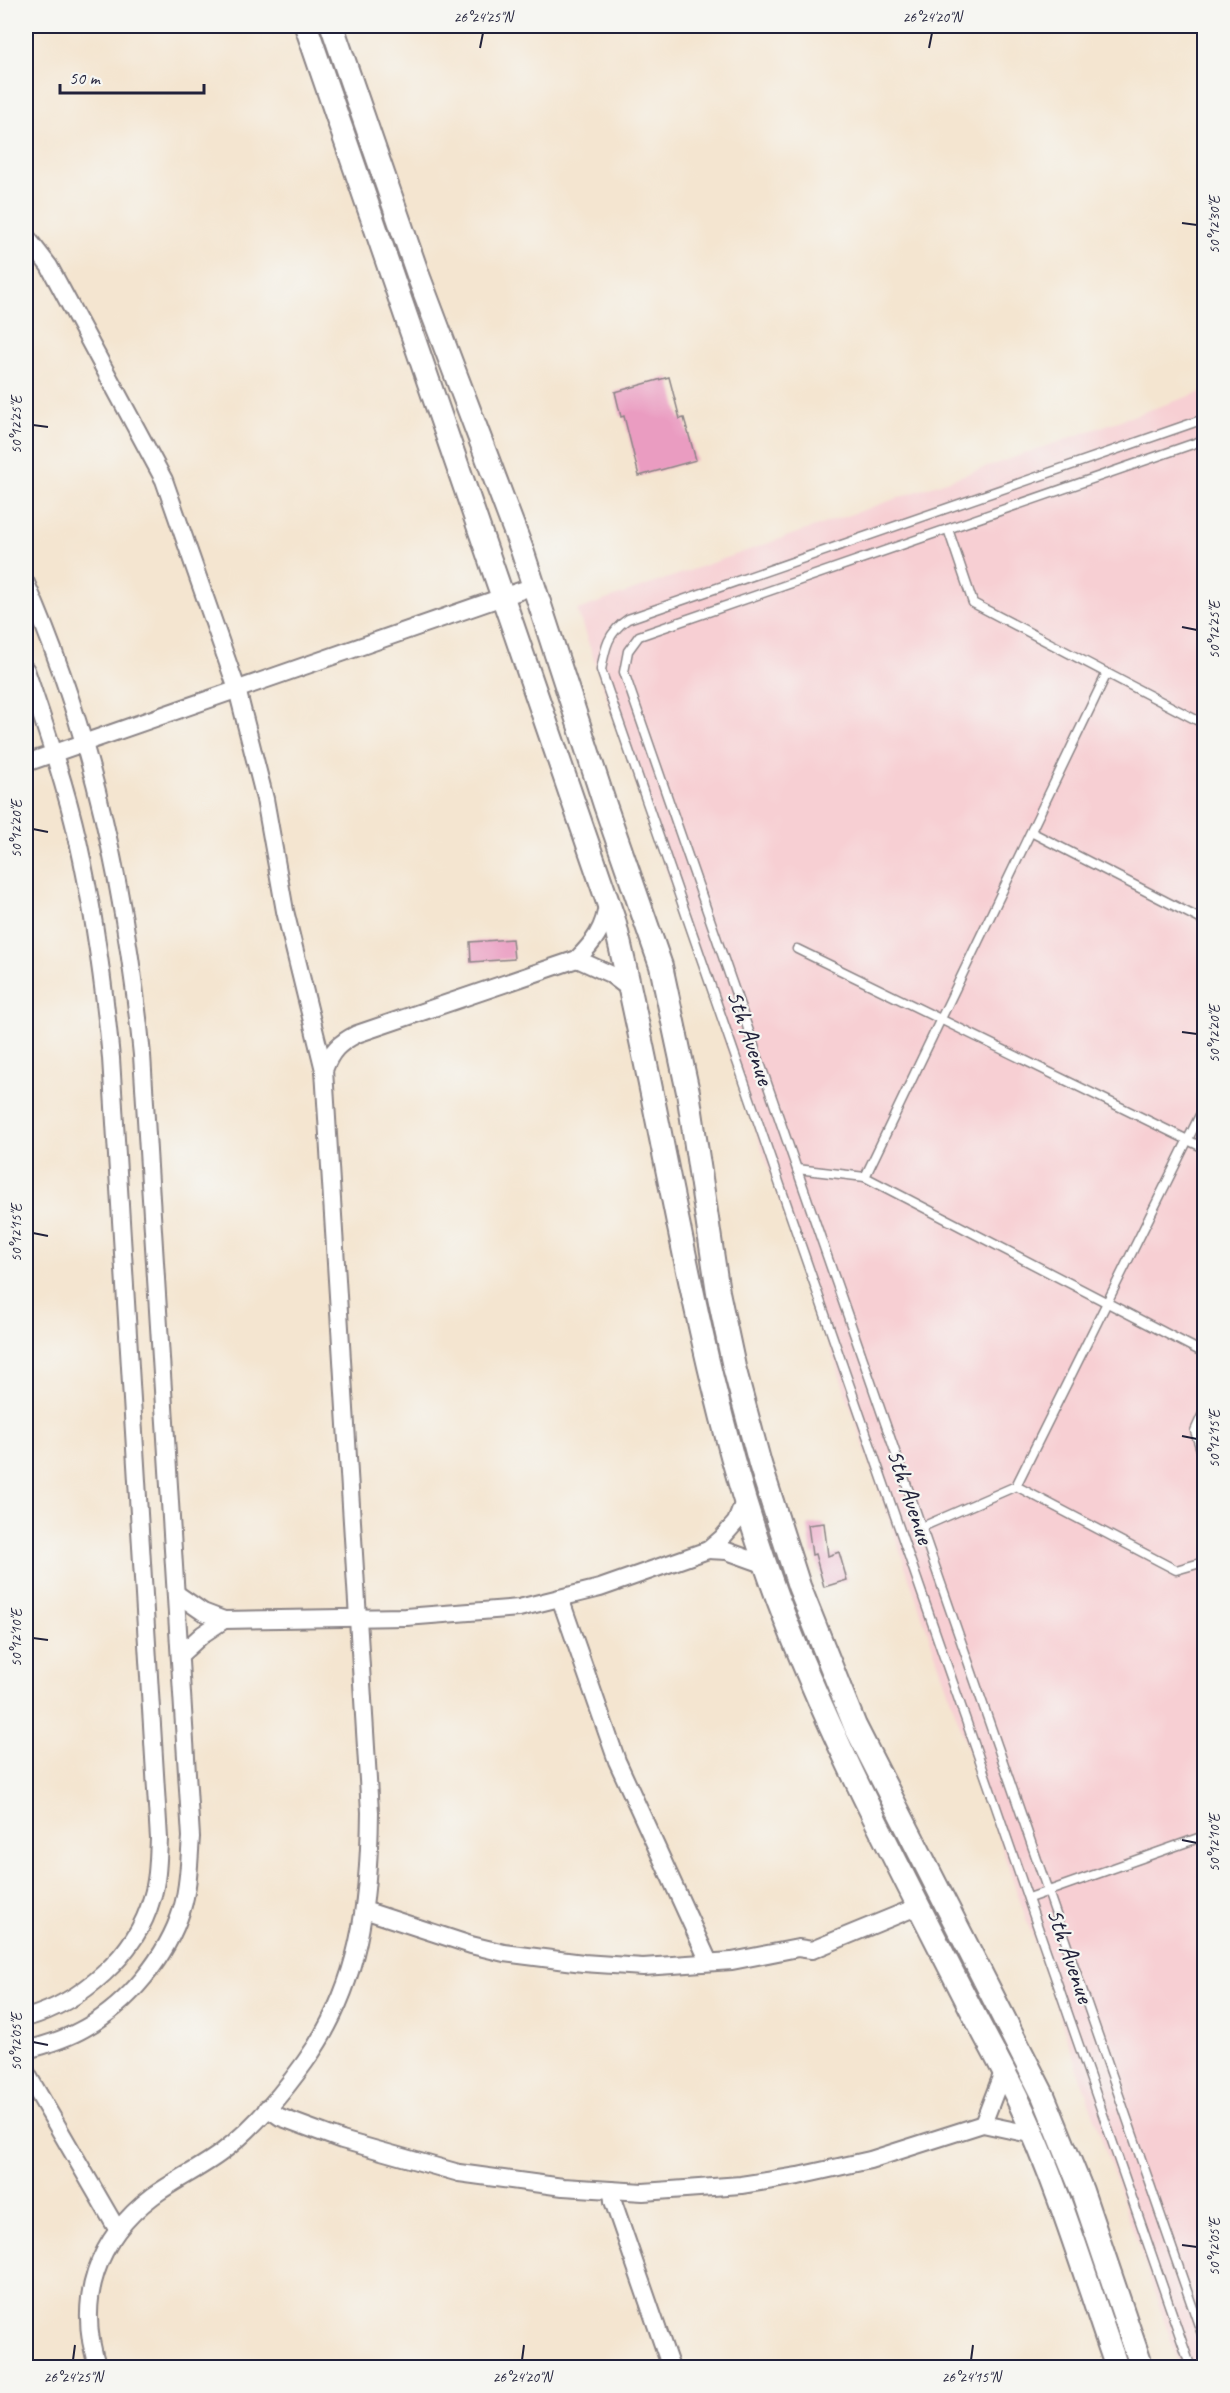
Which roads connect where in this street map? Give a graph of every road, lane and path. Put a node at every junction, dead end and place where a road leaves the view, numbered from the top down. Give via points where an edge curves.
1 (306, 26) edge
2 (332, 26) edge
3 (26, 236) edge
4 (1204, 419) edge
5 (1204, 440) edge
6 (948, 529) junction
7 (26, 583) edge
8 (534, 586) junction
9 (503, 597) junction
10 (26, 670) edge
11 (1107, 673) junction
12 (237, 689) junction
13 (1204, 724) edge
14 (83, 744) junction
15 (53, 754) junction
16 (26, 763) edge
17 (1031, 832) junction
18 (607, 900) junction
19 (1204, 921) edge
20 (797, 948) dead end
21 (577, 959) junction
22 (631, 990) junction
23 (941, 1019) junction
24 (324, 1070) junction
25 (1204, 1107) edge
26 (1188, 1140) junction
27 (1204, 1148) edge
28 (797, 1169) junction
29 (865, 1177) junction
30 (1107, 1302) junction
31 (1204, 1353) edge
32 (1204, 1411) edge
33 (1204, 1459) edge
34 (1016, 1486) junction
35 (745, 1499) junction
36 (922, 1527) junction
37 (708, 1550) junction
38 (1204, 1562) edge
39 (766, 1565) junction
40 (177, 1594) junction
41 (560, 1598) junction
42 (358, 1618) junction
43 (224, 1620) junction
44 (181, 1654) junction
45 (1204, 1836) edge
46 (1049, 1891) junction
47 (1029, 1898) junction
48 (919, 1906) junction
49 (364, 1910) junction
50 (709, 1962) junction
51 (26, 2018) edge
52 (26, 2050) edge
53 (26, 2072) edge
54 (1003, 2072) junction
55 (267, 2108) junction
56 (983, 2124) junction
57 (1034, 2135) junction
58 (612, 2190) junction
59 (117, 2229) junction
60 (1204, 2340) edge
61 (98, 2367) edge
62 (671, 2367) edge
63 (1117, 2367) edge
64 (1142, 2367) edge
65 (1191, 2367) edge

1 - 9 main road
2 - 8 main road via 418,275
3 - 12 street via 49,266 164,480
4 - 47 lane, 5th Avenue via 628,619 609,637 601,670
5 - 6 lane
6 - 11 lane via 973,603
6 - 28 lane, 5th Avenue via 639,636 628,651 624,672
7 - 14 street
8 - 9 street
8 - 64 main road via 661,966 688,1092 731,1356 799,1586 855,1726 1043,2094 1082,2191
9 - 12 street
9 - 18 main road
10 - 15 street
11 - 13 lane
11 - 17 lane
12 - 14 street
12 - 24 street
14 - 15 street
14 - 40 street via 108,831 135,980
15 - 16 street
15 - 51 street via 87,885 111,1058 159,1839 152,1900 128,1945 112,1966 71,2000
17 - 19 lane
17 - 23 lane
18 - 21 street via 601,930
18 - 22 main road
20 - 23 lane
21 - 22 street via 610,974
21 - 24 street via 357,1034 340,1042
22 - 35 main road via 710,1372
23 - 26 lane
23 - 29 lane
24 - 42 street
25 - 26 lane
26 - 27 lane
26 - 30 lane
28 - 29 lane
28 - 36 lane, 5th Avenue
29 - 30 lane
30 - 31 lane
30 - 34 lane
32 - 33 lane via 1195,1431
34 - 36 lane
34 - 38 lane via 1176,1570
35 - 37 street via 736,1522
35 - 39 main road
36 - 46 lane, 5th Avenue
37 - 39 street via 727,1551
37 - 41 street
39 - 48 main road via 833,1736
40 - 43 street via 203,1612
40 - 44 street
41 - 42 street via 519,1608
41 - 50 street via 617,1761
42 - 43 street
42 - 49 street via 370,1812
43 - 44 street
44 - 52 street via 191,1837 182,1910 154,1963 136,1987 87,2027 62,2040
45 - 46 lane
46 - 47 lane
46 - 60 lane, 5th Avenue
47 - 65 lane, 5th Avenue
48 - 50 street via 812,1950 798,1948
48 - 54 main road
49 - 50 street via 471,1945 539,1958 643,1967
49 - 55 street via 357,1954 331,2020 306,2061
53 - 59 street
54 - 56 street
54 - 57 main road
55 - 58 street via 280,2117 342,2140 459,2173
55 - 59 street via 243,2135 155,2194
56 - 57 street
56 - 58 street via 870,2160 798,2176 741,2185 643,2192
57 - 63 main road
58 - 62 street
59 - 61 street via 93,2279 88,2311 88,2330

